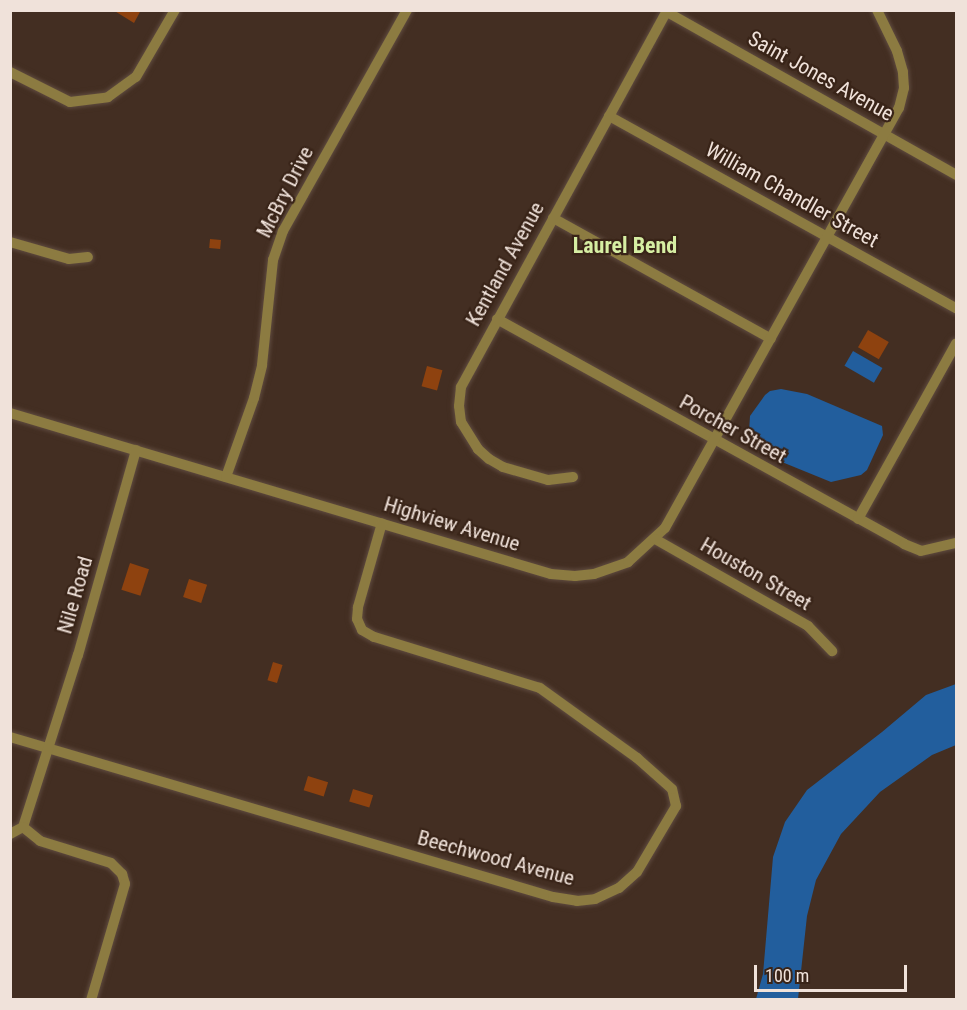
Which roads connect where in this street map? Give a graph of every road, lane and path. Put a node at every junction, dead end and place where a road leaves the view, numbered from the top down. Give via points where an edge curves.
1 (175, 10) edge
2 (407, 10) edge
3 (877, 10) edge
4 (667, 11) edge
5 (10, 72) edge
6 (609, 116) junction
7 (885, 134) junction
8 (957, 175) edge
9 (553, 218) junction
10 (827, 237) junction
11 (10, 242) edge
12 (88, 257) dead end
13 (957, 308) edge
14 (497, 319) junction
15 (771, 339) junction
16 (957, 344) edge
17 (10, 412) edge
18 (714, 441) junction
19 (136, 450) junction
20 (226, 477) junction
21 (573, 477) dead end
22 (858, 519) junction
23 (382, 523) junction
24 (656, 538) junction
25 (957, 543) edge
26 (832, 651) dead end
27 (10, 737) edge
28 (49, 748) junction
29 (22, 827) junction
30 (10, 834) edge
31 (91, 999) edge

1 - 5 street via 136,77 108,97 70,102
2 - 20 street, McBry Drive via 283,231 273,260 262,364
3 - 7 street via 903,72 904,88
4 - 6 street, Kentland Avenue
4 - 7 street, Saint Jones Avenue
6 - 9 street, Kentland Avenue
6 - 10 street, William Chandler Street
7 - 8 street, Saint Jones Avenue
7 - 10 street
9 - 14 street, Kentland Avenue
9 - 15 street
10 - 13 street, William Chandler Street
10 - 15 street
11 - 12 street via 69,259
14 - 18 street, Porcher Street
14 - 21 street, Kentland Avenue via 461,387 461,422 478,449 503,467 548,480
15 - 18 street, Highview Avenue
16 - 22 street
17 - 19 street, Highview Avenue
18 - 22 street, Porcher Street
18 - 24 street, Highview Avenue
19 - 20 street, Highview Avenue
19 - 28 street, Nile Road
20 - 23 street, Highview Avenue
22 - 25 street, Porcher Street via 921,550
23 - 24 street, Highview Avenue via 551,574 575,576 628,562
23 - 28 street, Beechwood Avenue via 358,607 357,619 362,630 540,688 637,758 672,789 676,806 637,872 619,888 595,899 553,897
24 - 26 street, Houston Street via 808,626
27 - 28 street, Beechwood Avenue
28 - 29 street, Nile Road
29 - 30 street
29 - 31 street via 40,842 111,863 122,874 125,884

